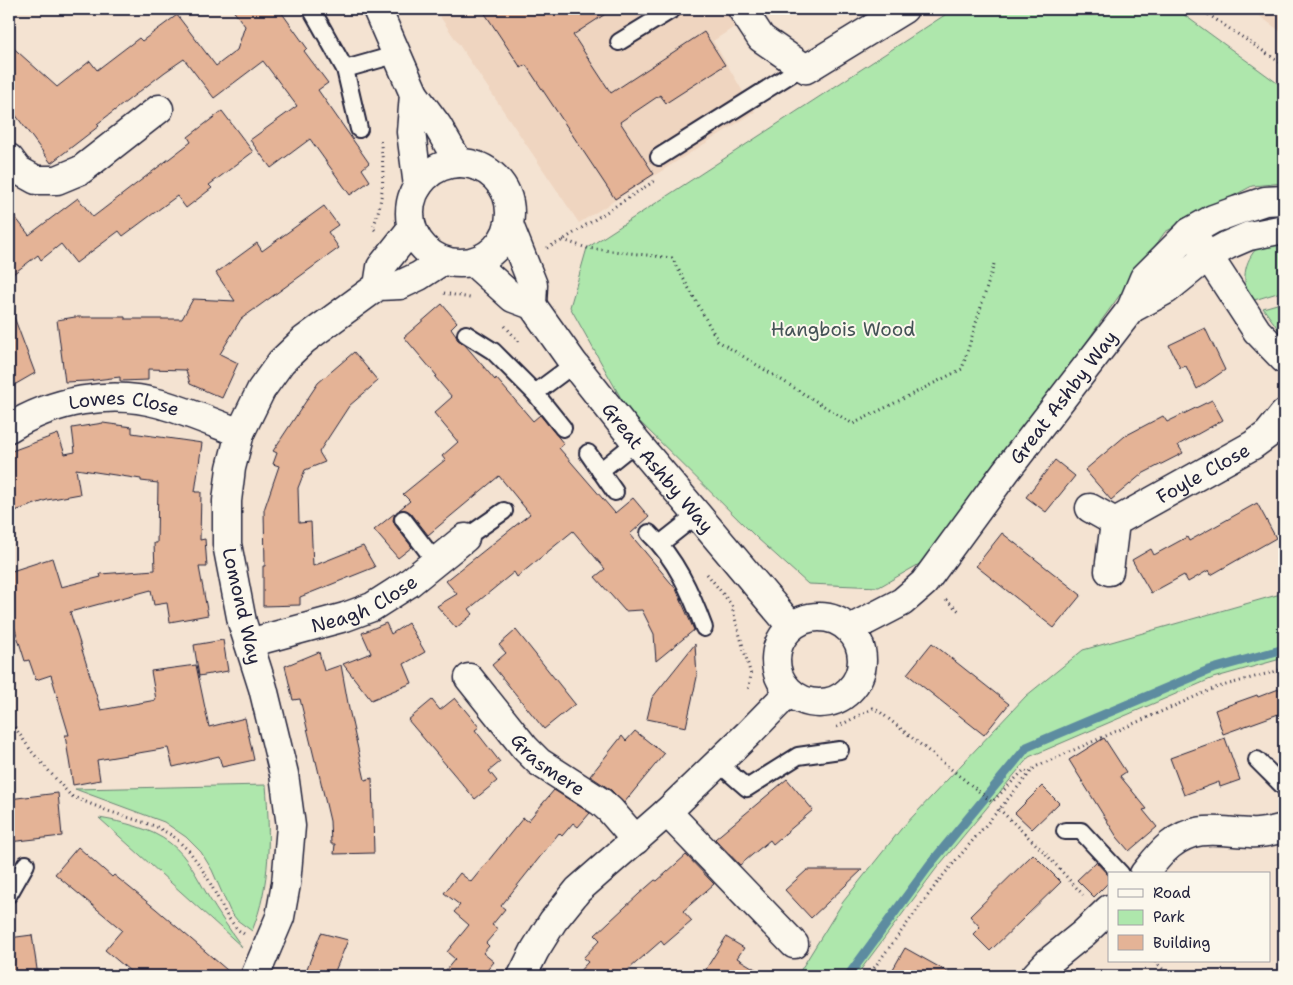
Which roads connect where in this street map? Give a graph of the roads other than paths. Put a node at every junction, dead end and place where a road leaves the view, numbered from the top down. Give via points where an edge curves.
1 (378, 9) edge
2 (673, 9) edge
3 (742, 9) edge
4 (904, 9) edge
5 (313, 12) dead end
6 (619, 42) dead end
7 (398, 54) junction
8 (802, 67) junction
9 (345, 69) junction
10 (414, 94) junction
11 (159, 109) dead end
12 (359, 128) dead end
13 (659, 157) dead end
14 (460, 163) junction
15 (12, 169) edge
16 (418, 186) junction
17 (1284, 200) edge
18 (509, 225) junction
19 (412, 228) junction
20 (1284, 228) edge
21 (1190, 232) junction
22 (1208, 256) junction
23 (442, 261) junction
24 (473, 262) junction
25 (378, 286) junction
26 (532, 306) junction
27 (1131, 309) junction
28 (466, 334) dead end
29 (1284, 359) edge
30 (574, 364) junction
31 (535, 393) junction
32 (1284, 414) edge
33 (9, 428) edge
34 (563, 428) dead end
35 (240, 433) junction
36 (636, 442) junction
37 (588, 453) dead end
38 (600, 471) junction
39 (615, 492) dead end
40 (1090, 508) dead end
41 (504, 511) dead end
42 (698, 514) junction
43 (403, 519) dead end
44 (1115, 522) junction
45 (465, 538) joint
46 (436, 560) junction
47 (1109, 571) dead end
48 (902, 602) junction
49 (791, 626) junction
50 (704, 628) dead end
51 (850, 629) junction
52 (249, 643) junction
53 (863, 655) junction
54 (469, 678) dead end
55 (789, 692) junction
56 (840, 750) dead end
57 (1258, 760) dead end
58 (717, 762) junction
59 (1284, 787) edge
60 (667, 812) junction
61 (1284, 828) edge
62 (1065, 831) dead end
63 (636, 840) junction
64 (26, 864) dead end
65 (1120, 872) edge
66 (1146, 872) edge
67 (9, 894) edge
68 (1105, 912) edge
69 (794, 944) dead end
70 (255, 976) edge
71 (522, 976) edge
72 (1035, 976) edge

1 - 7 street
2 - 6 lane
3 - 8 street via 761,38
4 - 8 street via 806,69
5 - 9 lane
7 - 9 lane
7 - 10 street
8 - 13 lane
9 - 12 lane
10 - 14 street
10 - 16 street via 411,132
11 - 15 street via 81,170 68,176 58,180 36,180
14 - 16 street via 441,166
14 - 18 street via 482,168 500,181 510,205
16 - 19 street via 411,200
17 - 21 street, Great Ashby Way via 1265,201 1238,210
18 - 24 street via 494,251
18 - 26 street via 533,285
19 - 23 street via 424,249
19 - 25 street via 381,267
20 - 22 street, Great Ashby Way via 1249,236
21 - 22 street
21 - 27 street, Great Ashby Way via 1144,278
22 - 27 street, Great Ashby Way via 1166,290
22 - 29 street via 1257,331
23 - 24 street via 457,264
23 - 25 street via 400,285
24 - 26 street, Great Ashby Way via 513,298
25 - 35 street, Lomond Way via 304,340 281,362 261,390
26 - 30 street, Great Ashby Way
27 - 48 street, Great Ashby Way via 924,583
28 - 31 lane via 493,351
30 - 31 lane
30 - 36 street, Great Ashby Way
31 - 34 lane
32 - 44 street, Foyle Close via 1268,434 1253,445
33 - 35 street, Lowes Close via 33,414 61,404 110,398 159,404
35 - 52 street, Lomond Way via 231,468 226,544 234,590
36 - 38 lane
36 - 42 street, Great Ashby Way
37 - 38 lane
38 - 39 lane
40 - 44 street
41 - 45 lane
42 - 49 street, Great Ashby Way
42 - 50 lane via 655,538 689,588
43 - 46 lane
44 - 47 street
45 - 46 street, Neagh Close
46 - 52 street, Neagh Close via 372,607
48 - 51 street, Great Ashby Way
48 - 53 street, Great Ashby Way
49 - 51 street via 805,618 820,616 842,622
49 - 55 street via 778,644 775,659 776,671
51 - 53 street via 859,641
52 - 70 street, Lomond Way via 284,774 291,826 280,916
53 - 55 street via 862,670 853,687 842,697 822,704 802,700
54 - 63 street, Grasmere via 540,762 601,802
55 - 58 street
56 - 58 lane via 798,756 747,788
57 - 59 lane
58 - 60 street
60 - 63 street
60 - 69 street
61 - 66 street via 1251,834 1199,831 1171,844
62 - 65 lane via 1081,831
63 - 71 street via 578,890 553,921
64 - 67 lane
68 - 72 street

